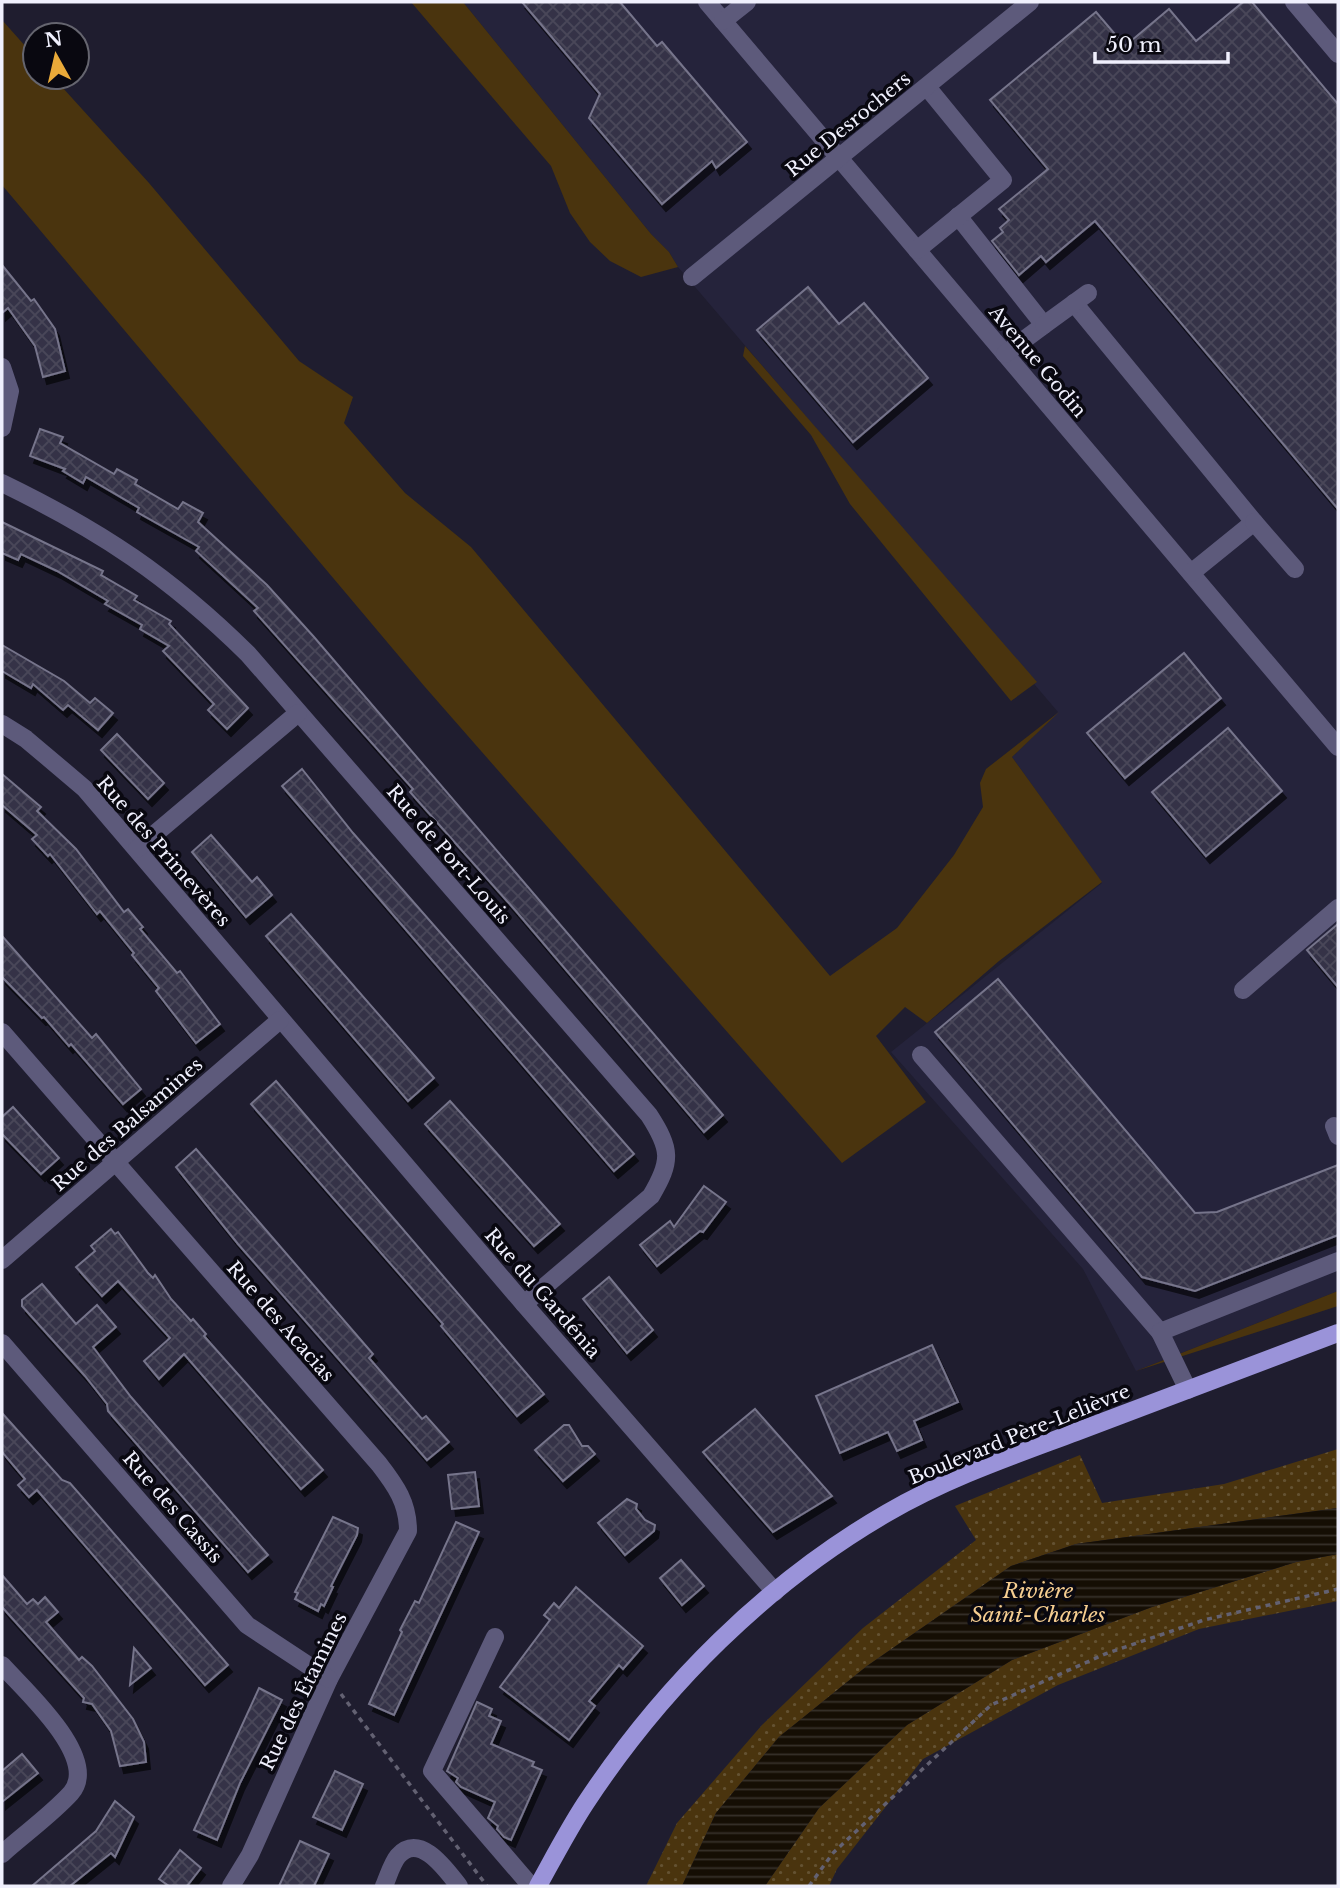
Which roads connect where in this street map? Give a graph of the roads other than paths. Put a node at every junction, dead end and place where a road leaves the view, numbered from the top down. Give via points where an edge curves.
1 (706, 2) edge
2 (747, 2) edge
3 (1030, 2) edge
4 (1294, 2) edge
5 (723, 21) junction
6 (1338, 54) edge
7 (927, 87) junction
8 (840, 159) junction
9 (958, 216) junction
10 (917, 250) junction
11 (692, 277) dead end
12 (1044, 325) junction
13 (1005, 354) junction
14 (2, 367) edge
15 (2, 428) edge
16 (2, 483) edge
17 (1254, 522) junction
18 (1294, 569) dead end
19 (1191, 573) junction
20 (298, 713) junction
21 (2, 724) edge
22 (1338, 747) edge
23 (137, 849) junction
24 (1338, 908) edge
25 (1243, 990) dead end
26 (280, 1020) junction
27 (2, 1032) edge
28 (921, 1055) dead end
29 (114, 1163) junction
30 (2, 1260) edge
31 (1338, 1261) edge
32 (524, 1304) junction
33 (1160, 1332) junction
34 (1338, 1333) edge
35 (2, 1343) edge
36 (1188, 1390) junction
37 (408, 1514) joint
38 (775, 1592) junction
39 (495, 1637) dead end
40 (2, 1665) edge
41 (329, 1679) junction
42 (2, 1854) edge
43 (230, 1886) edge
44 (384, 1886) edge
45 (459, 1886) edge
46 (531, 1886) edge
47 (538, 1886) edge

1 - 5 street, Avenue Godin
2 - 5 street
3 - 7 street, Rue Desrochers
4 - 6 street
5 - 8 street, Avenue Godin
7 - 8 street, Rue Desrochers
7 - 9 street via 1003,180
8 - 10 street, Avenue Godin
8 - 11 street, Rue Desrochers
9 - 10 street
9 - 12 street
10 - 13 street, Avenue Godin
12 - 13 street
12 - 17 street via 1081,298
13 - 19 street, Avenue Godin
14 - 15 street via 10,391
16 - 20 street, Rue de Port-Louis via 106,537 157,572 248,654
17 - 18 street
17 - 19 street
19 - 22 street, Avenue Godin
20 - 23 street
20 - 32 street, Rue de Port-Louis via 662,1135 668,1152 666,1172 651,1196
21 - 23 street, Rue des Primevères via 83,788
23 - 26 street, Rue des Primevères
24 - 25 street
26 - 29 street, Rue des Balsamines
26 - 32 street, Rue du Gardénia
27 - 29 street, Rue des Acacias
28 - 33 street
29 - 30 street, Rue des Balsamines
29 - 37 street, Rue des Acacias via 379,1464 399,1491
31 - 33 street
32 - 38 street, Rue du Gardénia
33 - 36 street
34 - 36 main road, Boulevard Père-Lelièvre
35 - 41 street, Rue des Cassis via 247,1625
36 - 38 main road, Boulevard Père-Lelièvre via 938,1486 869,1524
37 - 41 street, Rue des Étamines via 408,1531
38 - 47 main road, Boulevard Père-Lelièvre via 703,1657 631,1740 583,1806
39 - 46 street via 432,1771
40 - 42 street via 65,1736 79,1772 73,1791
41 - 43 street, Rue des Étamines via 250,1855
44 - 45 street via 398,1855 410,1849 437,1859

